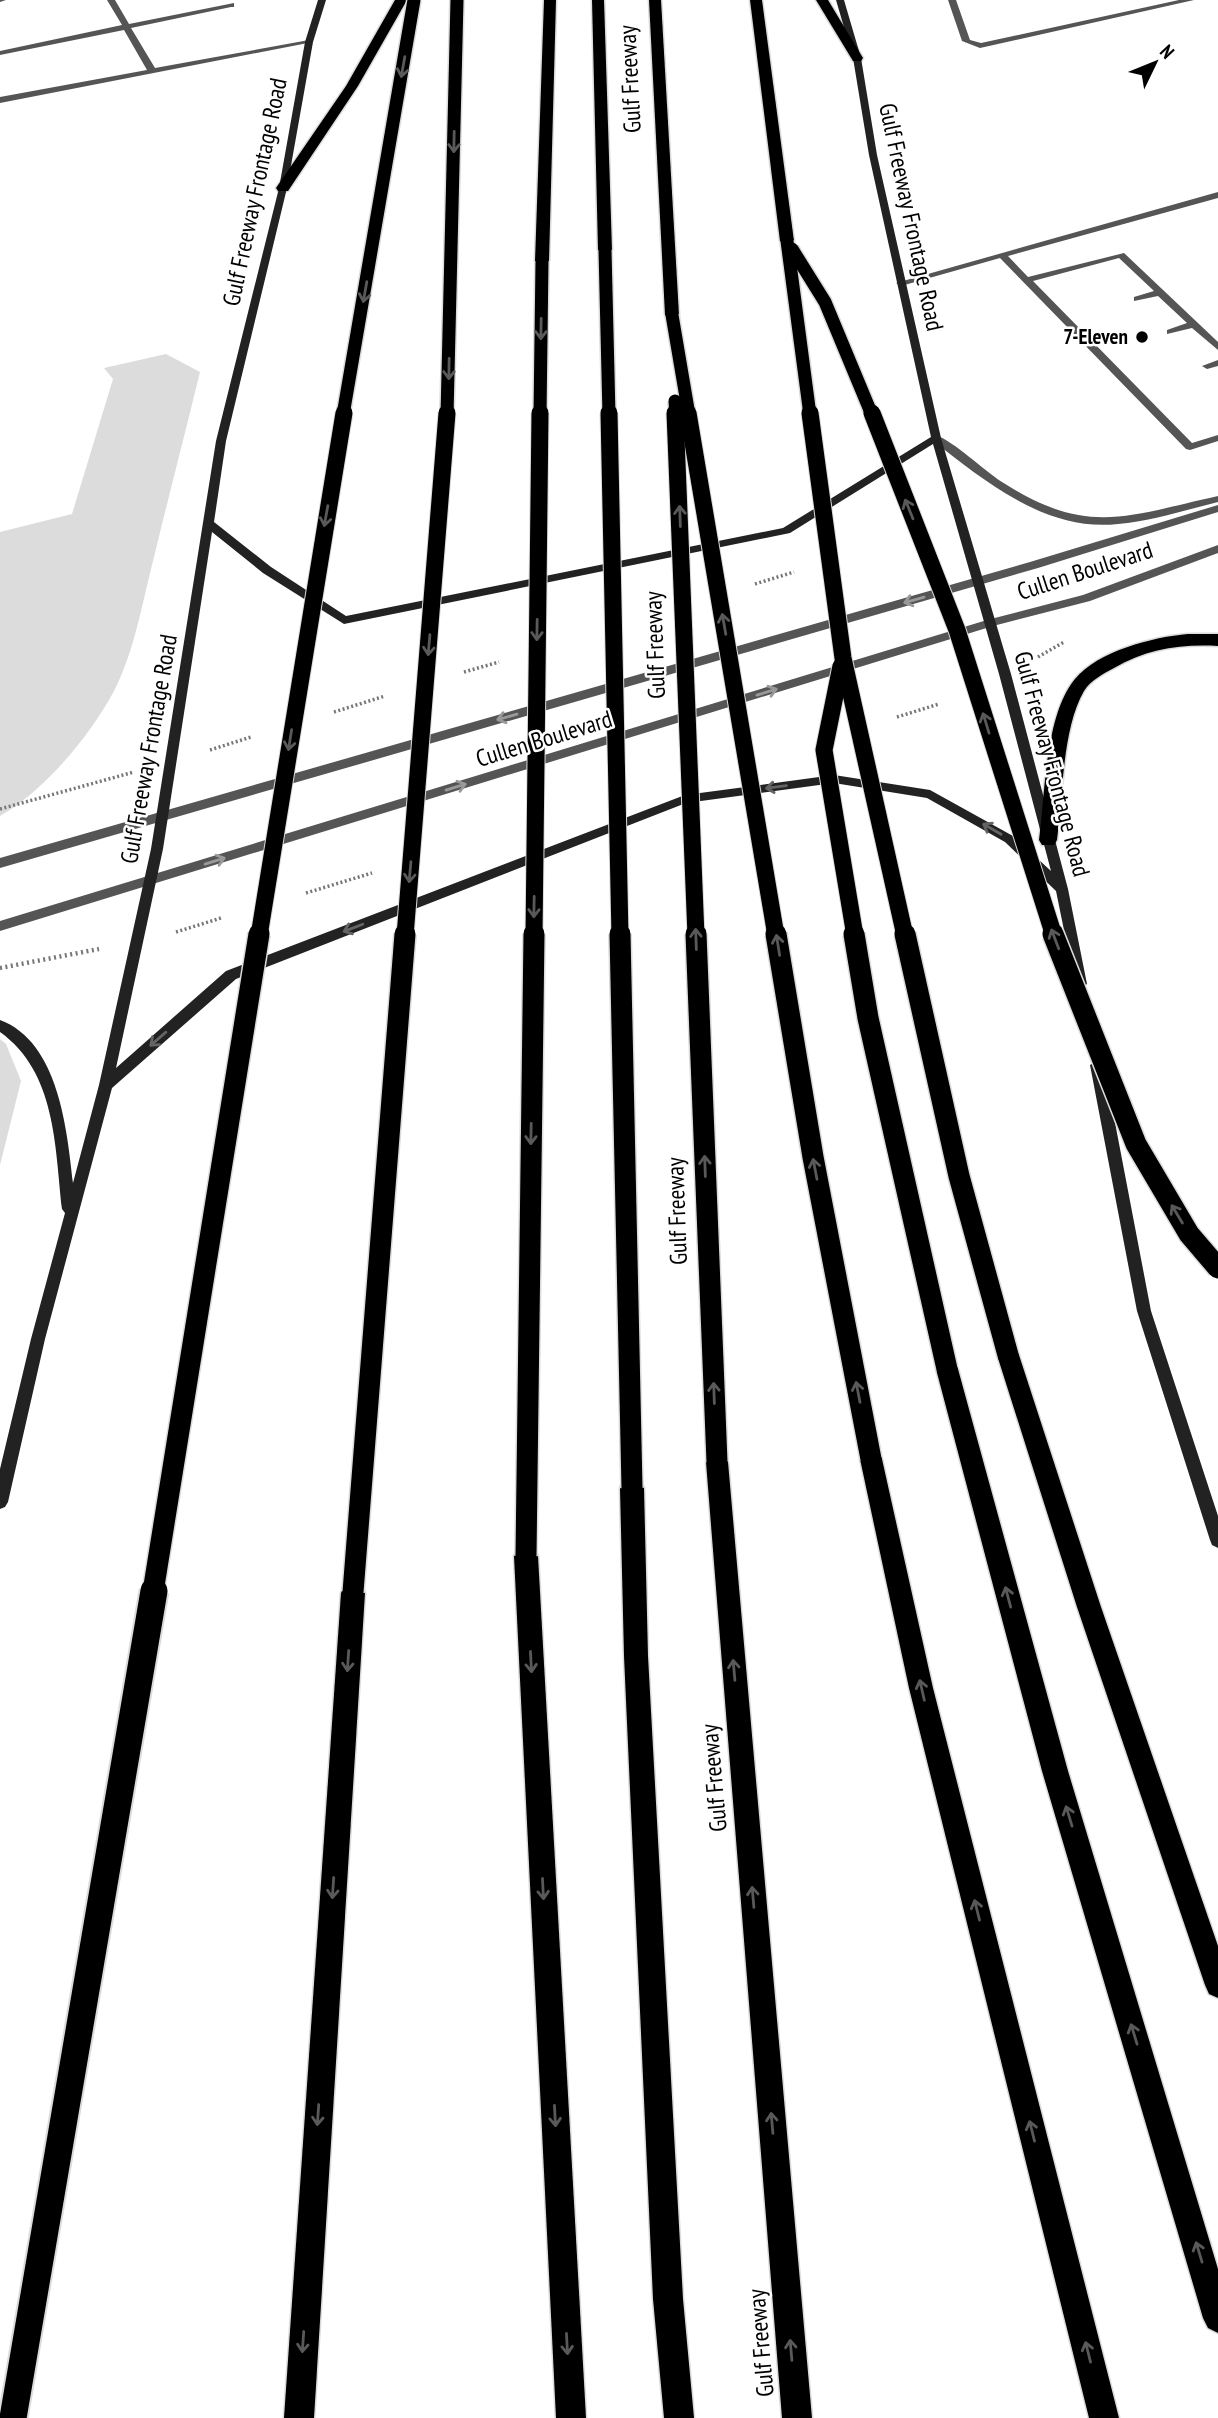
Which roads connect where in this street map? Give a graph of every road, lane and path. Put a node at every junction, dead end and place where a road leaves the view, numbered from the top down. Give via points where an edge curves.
1 (111, 0) edge
2 (321, 0) edge
3 (401, 0) edge
4 (414, 0) edge
5 (457, 0) edge
6 (550, 0) edge
7 (598, 0) edge
8 (655, 0) edge
9 (756, 0) edge
10 (822, 0) edge
11 (840, 0) edge
12 (952, 0) edge
13 (1190, 0) edge
14 (231, 5) dead end
15 (127, 28) junction
16 (309, 42) junction
17 (0, 53) edge
18 (856, 58) junction
19 (152, 71) junction
20 (0, 100) edge
21 (283, 188) junction
22 (1218, 195) edge
23 (787, 241) junction
24 (1002, 256) junction
25 (1026, 280) junction
26 (901, 283) junction
27 (1161, 292) junction
28 (1137, 299) dead end
29 (672, 315) junction
30 (1079, 315) dead end
31 (1065, 319) junction
32 (1194, 324) junction
33 (1170, 332) dead end
34 (1218, 347) edge
35 (1114, 349) dead end
36 (1098, 354) junction
37 (1218, 363) edge
38 (1207, 366) dead end
39 (1149, 385) dead end
40 (1134, 390) junction
41 (936, 438) junction
42 (1218, 438) edge
43 (1218, 499) edge
44 (1218, 508) edge
45 (210, 525) junction
46 (1218, 549) edge
47 (979, 581) junction
48 (991, 623) junction
49 (1218, 640) edge
50 (843, 657) junction
51 (52, 806) dead end
52 (0, 809) edge
53 (162, 816) junction
54 (1048, 840) junction
55 (0, 863) edge
56 (150, 881) junction
57 (1062, 889) junction
58 (0, 926) edge
59 (49, 960) dead end
60 (0, 968) edge
61 (0, 1025) edge
62 (106, 1085) junction
63 (70, 1218) junction
64 (1218, 1268) edge
65 (0, 1502) edge
66 (1218, 1540) edge
67 (1218, 1986) edge
68 (1218, 2318) edge
69 (569, 2414) edge
70 (13, 2418) edge
71 (299, 2418) edge
72 (679, 2418) edge
73 (797, 2418) edge
74 (1104, 2418) edge

1 - 15 street
2 - 16 main road, Gulf Freeway Frontage Road
3 - 21 highway via 352,86
4 -> 70 highway, bridge via 177,1451
5 -> 71 highway, bridge via 448,398 353,1593
6 -> 69 highway, bridge via 542,261 526,1556
7 - 72 highway, Gulf Freeway, bridge via 636,1656 668,2299
8 - 29 highway, Gulf Freeway
9 - 23 highway
10 - 18 highway
11 - 18 main road, Gulf Freeway Frontage Road
12 - 13 street via 966,41 980,46
14 - 15 street
15 - 17 street
15 - 19 street
16 - 19 street
16 - 21 main road, Gulf Freeway Frontage Road
18 - 26 main road, Gulf Freeway Frontage Road
19 - 20 street
21 - 45 main road, Gulf Freeway Frontage Road via 221,441
22 - 24 street
23 - 50 highway, bridge
64 -> 23 highway, bridge via 1189,1234 1136,1144 1045,913 957,630 839,333
24 - 25 street
24 - 26 street
25 - 27 street via 1121,255
25 - 31 street
26 - 41 main road, Gulf Freeway Frontage Road
27 - 28 street
27 - 32 street
73 -> 29 highway, Gulf Freeway, bridge via 717,1462
74 -> 29 highway, bridge via 921,1688 871,1460 813,1157
30 - 31 street
31 - 36 street
32 - 33 street
32 - 34 street
35 - 36 street
36 - 40 street
37 - 38 street
39 - 40 street
40 - 42 street via 1190,447
41 - 43 street via 987,478 1034,506 1077,518 1115,521
41 - 45 main road via 786,531 344,620 267,570
41 - 47 main road, Gulf Freeway Frontage Road
44 - 47 street, Cullen Boulevard
45 - 53 main road, Gulf Freeway Frontage Road
46 - 48 street, Cullen Boulevard via 1086,598
47 - 48 main road, Gulf Freeway Frontage Road
47 -> 53 street, Cullen Boulevard
48 - 54 main road, Gulf Freeway Frontage Road
56 -> 48 street, Cullen Boulevard
49 - 54 highway via 1157,642 1130,651 1080,684 1066,716
50 - 67 highway, bridge via 959,1176 1008,1355
68 -> 50 highway, bridge via 1059,1784 947,1369 867,1018 824,750
51 - 52 path via 56,794
53 - 55 street, Cullen Boulevard
53 - 56 main road, Gulf Freeway Frontage Road
54 - 57 main road, Gulf Freeway Frontage Road
56 - 58 street, Cullen Boulevard
56 - 62 main road, Gulf Freeway Frontage Road
57 -> 62 main road via 1009,839 930,794 834,779 685,799 231,975
57 - 66 main road, Gulf Freeway Frontage Road via 1144,1311
59 - 60 path
61 - 63 main road via 39,1061 54,1101
62 - 63 main road, Gulf Freeway Frontage Road
63 - 65 main road, Gulf Freeway Frontage Road

